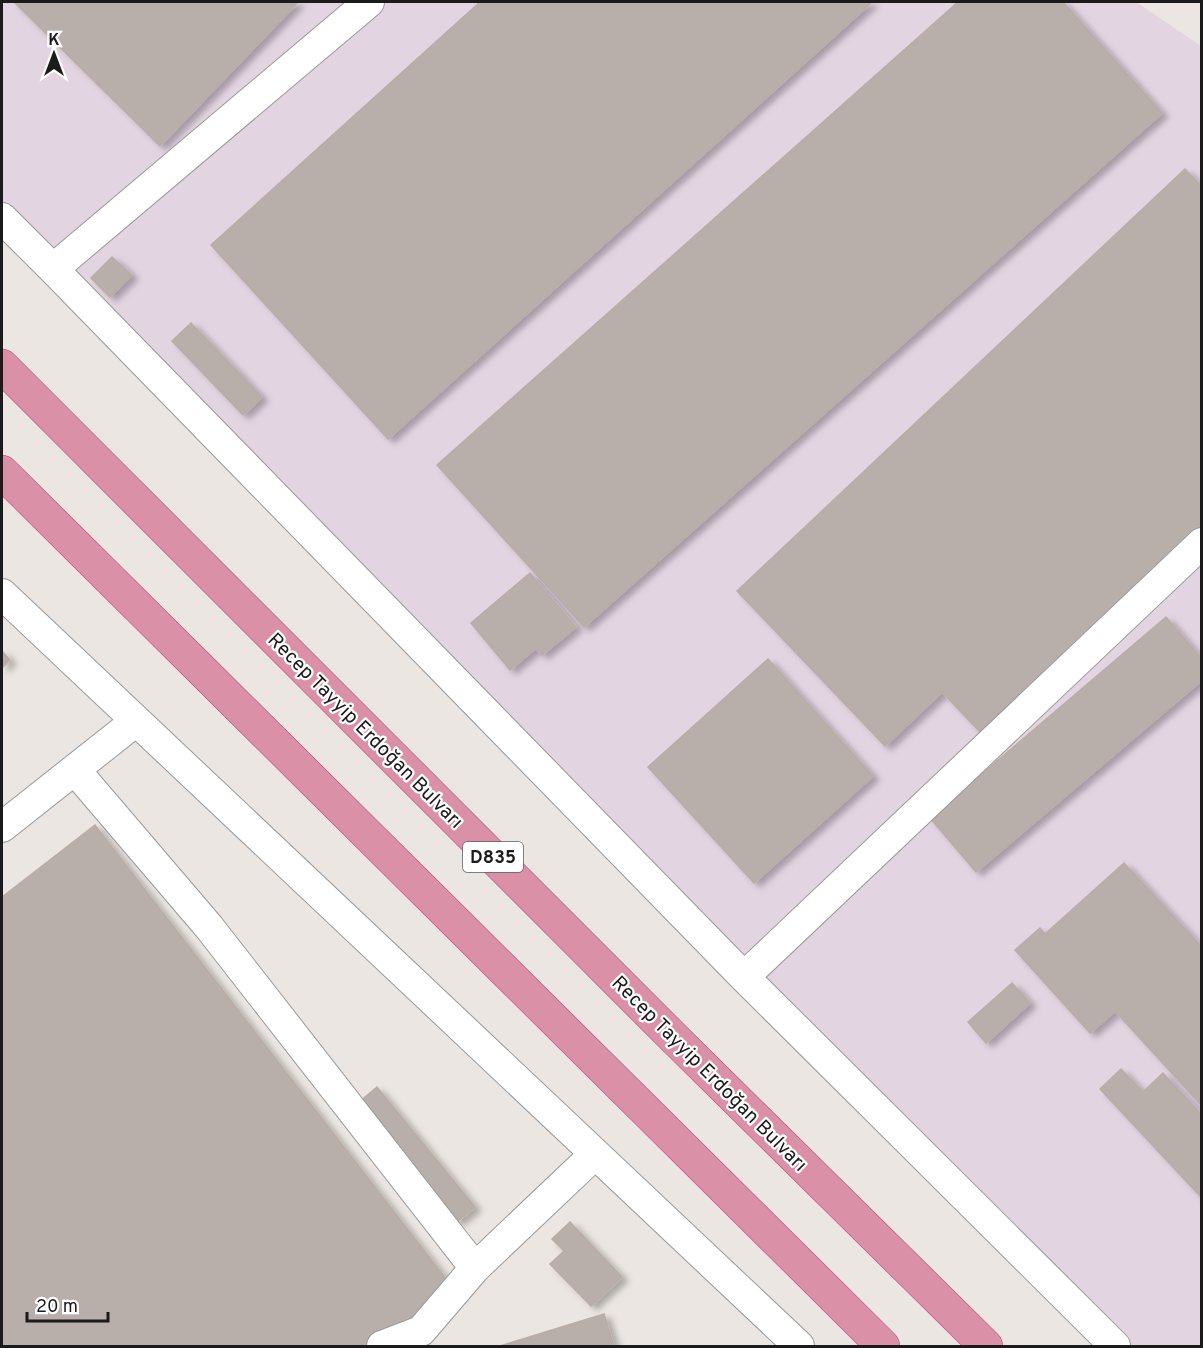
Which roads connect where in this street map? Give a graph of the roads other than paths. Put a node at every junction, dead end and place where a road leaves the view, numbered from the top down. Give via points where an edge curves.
1 (369, 2) edge
2 (2, 219) edge
3 (53, 269) junction
4 (2, 366) edge
5 (2, 472) edge
6 (1202, 543) edge
7 (2, 594) edge
8 (136, 720) junction
9 (75, 770) junction
10 (2, 827) edge
11 (744, 977) junction
12 (595, 1154) junction
13 (475, 1268) junction
14 (382, 1347) edge
15 (799, 1347) edge
16 (883, 1347) edge
17 (986, 1347) edge
18 (1115, 1347) edge

1 - 3 street
2 - 3 street
3 - 11 street
4 - 17 highway, Recep Tayyip Erdoğan Bulvarı / D835
5 - 16 highway
6 - 11 street
7 - 8 street
8 - 9 street
8 - 12 street
9 - 10 street
9 - 13 street via 209,927
11 - 18 street
12 - 13 street
12 - 15 street
13 - 14 street via 421,1331

